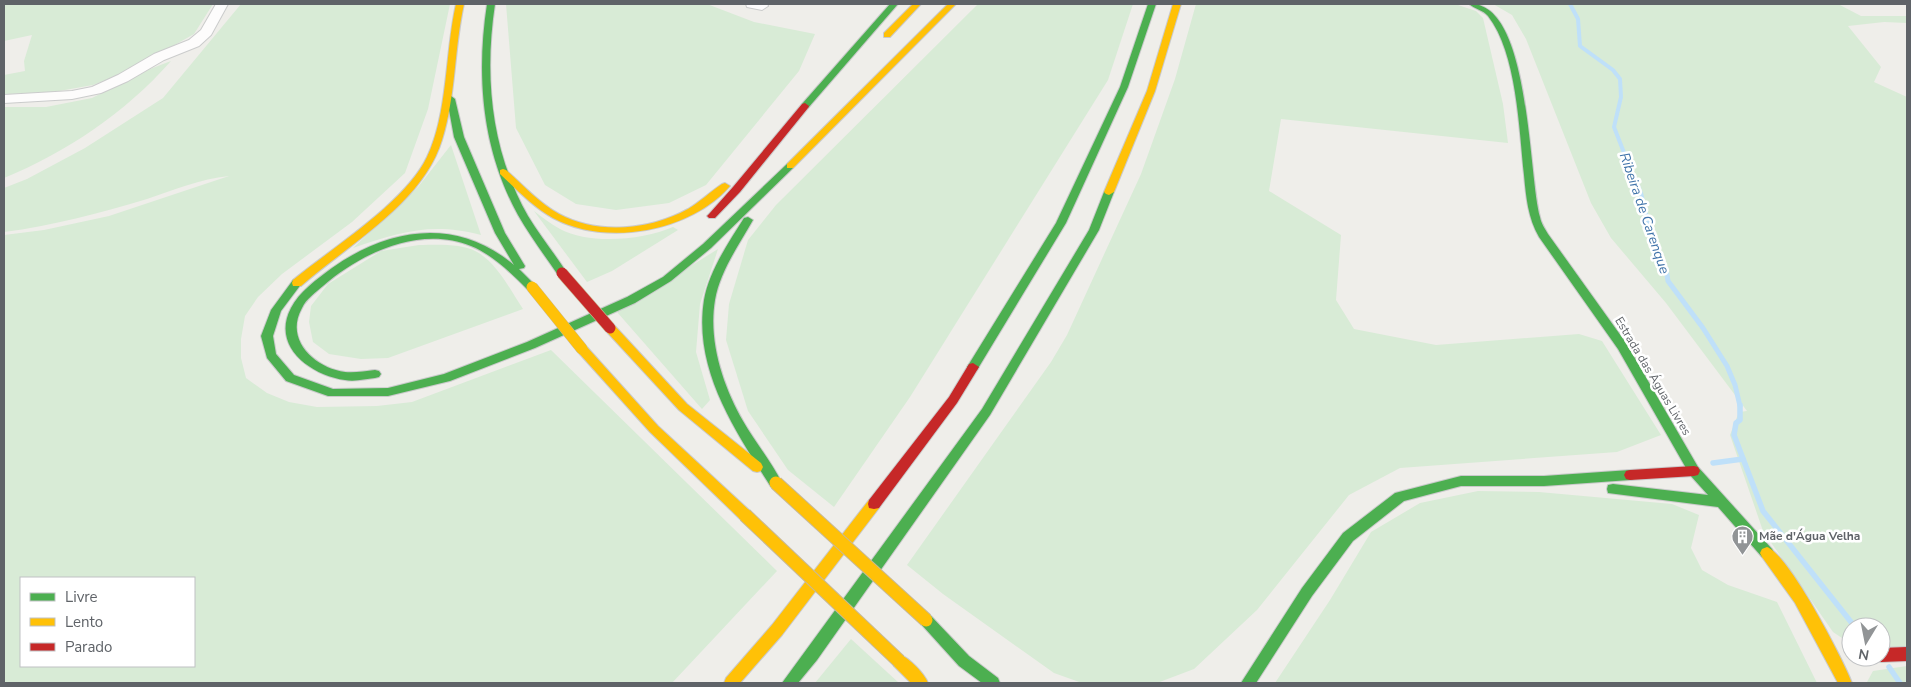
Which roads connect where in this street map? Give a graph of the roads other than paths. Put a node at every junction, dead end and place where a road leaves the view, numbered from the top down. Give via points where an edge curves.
1 (222, 4) edge
2 (460, 4) edge
3 (491, 4) edge
4 (894, 4) edge
5 (917, 4) edge
6 (936, 4) edge
7 (952, 4) edge
8 (1152, 4) edge
9 (1178, 4) edge
10 (1473, 4) edge
11 (450, 90) junction
12 (814, 95) junction
13 (4, 98) edge
14 (850, 106) junction
15 (766, 151) junction
16 (503, 172) junction
17 (774, 182) junction
18 (702, 227) dead end
19 (532, 287) junction
20 (600, 295) dead end
21 (548, 318) dead end
22 (391, 374) dead end
23 (1694, 471) junction
24 (1544, 481) junction
25 (776, 483) junction
26 (1721, 502) junction
27 (1905, 654) edge
28 (1891, 655) edge
29 (731, 683) edge
30 (789, 683) edge
31 (921, 683) edge
32 (993, 683) edge
33 (1248, 683) edge
34 (1846, 683) edge

1 - 13 street via 206,32 194,43 159,57 124,78 96,90 72,95
2 - 11 main road via 454,25
3 - 16 main road via 486,21 484,58 489,112
4 - 12 main road
5 - 12 main road via 877,43
6 - 14 main road via 867,78
7 - 14 main road
8 - 29 main road via 1124,86 1061,223 958,391 776,630
9 - 30 main road via 1151,91 1094,230 986,412
10 - 23 main road, Estrada das Águas Livres via 1493,16 1513,67 1537,223 1622,346
11 - 17 main road via 432,157 421,175 398,200 311,270 289,291 276,310 267,336 271,356 290,378 332,393 388,392 446,378 531,345 631,300 667,279
11 - 19 main road via 462,146 500,233
12 - 15 main road
14 - 17 main road
15 - 16 main road via 690,212 655,225 615,231 575,226 555,216
15 - 18 main road via 733,195
16 - 25 main road, bridge via 530,228 562,273 610,328 683,407
17 - 25 main road via 724,261 710,296 709,341 717,380 737,422
19 - 22 main road via 489,250 464,240 437,237 384,245 330,272 295,309 291,330 293,346 310,365 345,376
19 - 31 main road, bridge via 654,429
20 - 21 main road
23 - 24 main road
23 - 26 main road, Estrada das Águas Livres
24 - 26 main road
24 - 33 main road via 1461,481 1400,497 1348,537 1307,592
25 - 32 main road, bridge via 926,620 964,661
26 - 34 main road, Estrada das Águas Livres via 1777,564 1839,658
27 - 28 main road

